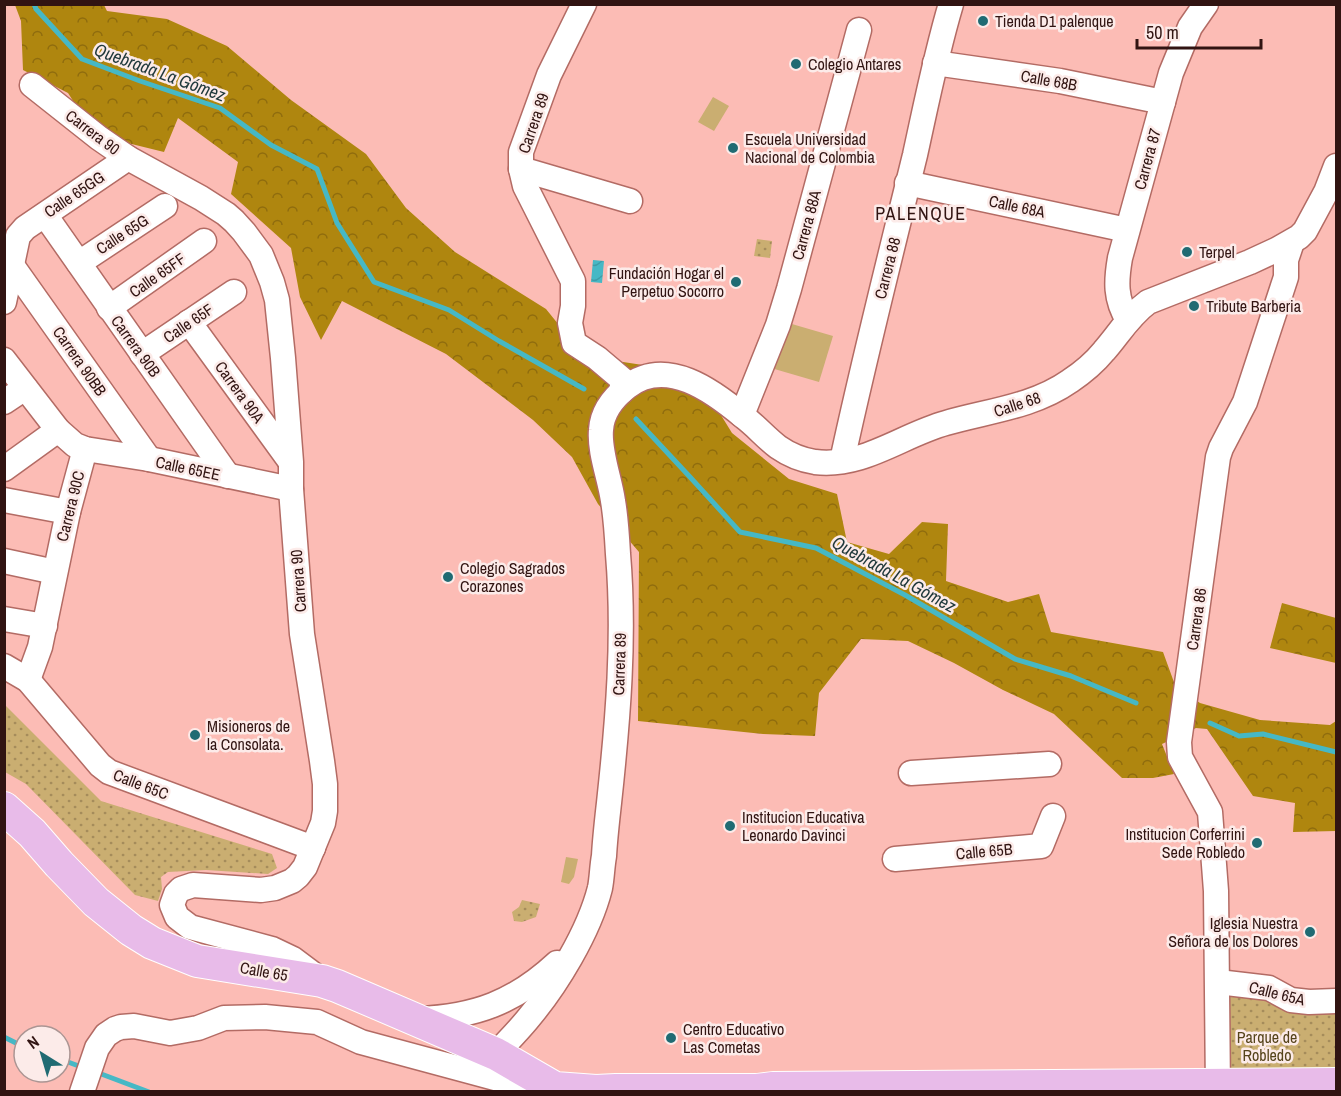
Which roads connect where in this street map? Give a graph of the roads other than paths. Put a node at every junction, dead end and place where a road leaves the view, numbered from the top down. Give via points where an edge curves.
1 (584, 4) edge
2 (951, 4) edge
3 (1206, 4) edge
4 (859, 30) dead end
5 (935, 63) junction
6 (32, 85) dead end
7 (1163, 102) junction
8 (128, 158) junction
9 (1336, 166) edge
10 (521, 169) junction
11 (907, 183) junction
12 (1331, 190) edge
13 (630, 201) dead end
14 (165, 206) dead end
15 (45, 215) junction
16 (1127, 230) junction
17 (204, 241) dead end
18 (1292, 242) junction
19 (79, 263) junction
20 (11, 264) junction
21 (234, 292) dead end
22 (4, 302) edge
23 (109, 308) junction
24 (1128, 320) junction
25 (189, 322) junction
26 (142, 354) junction
27 (4, 360) edge
28 (25, 388) junction
29 (621, 392) junction
30 (721, 400) joint
31 (4, 402) edge
32 (742, 415) junction
33 (58, 430) junction
34 (85, 449) junction
35 (149, 459) junction
36 (842, 461) junction
37 (291, 462) junction
38 (4, 469) edge
39 (228, 477) junction
40 (291, 489) junction
41 (4, 500) edge
42 (68, 512) junction
43 (4, 561) edge
44 (55, 572) junction
45 (4, 619) edge
46 (45, 626) junction
47 (4, 666) edge
48 (28, 680) junction
49 (1050, 764) dead end
50 (911, 773) dead end
51 (4, 808) edge
52 (1053, 816) dead end
53 (313, 848) junction
54 (895, 859) dead end
55 (580, 940) junction
56 (322, 981) junction
57 (1218, 982) junction
58 (1336, 1001) edge
59 (414, 1019) junction
60 (496, 1054) junction
61 (1336, 1084) edge
62 (555, 1088) junction
63 (1006, 1089) edge
64 (1218, 1089) edge
65 (82, 1090) edge
66 (773, 1090) edge

1 - 10 street, Carrera 89 via 549,75 521,152
2 - 5 street, Carrera 88
3 - 7 street, Carrera 87 via 1178,53
4 - 32 street, Carrera 88A via 789,289
5 - 7 street, Calle 68B via 1060,81
5 - 11 street, Carrera 88
6 - 8 street, Carrera 90
7 - 16 street, Carrera 87
8 - 15 street, Calle 65GG
8 - 37 street, Carrera 90 via 226,214 261,255 279,311
9 - 12 street, Carrera 86
10 - 13 street
10 - 29 street, Carrera 89 via 525,186 573,281 570,323 574,343 623,380
11 - 16 street, Calle 68A
11 - 36 street, Carrera 88
12 - 18 street, Carrera 86 via 1305,231
14 - 19 street, Calle 65G
15 - 19 street, Carrera 90B
15 - 20 street, Calle 65GG via 18,236
16 - 24 street, Carrera 87 via 1117,285 1121,309
17 - 23 street, Calle 65FF
18 - 24 street, Calle 68 via 1148,302
18 - 57 street, Carrera 86 via 1286,277 1245,402 1218,457 1179,742 1180,757 1210,812
19 - 23 street, Carrera 90B
20 - 22 street
20 - 35 street, Carrera 90BB
21 - 25 street, Calle 65F
23 - 26 street, Carrera 90B
24 - 36 street, Calle 68 via 1102,353 1050,393 999,411 944,423 864,457
25 - 26 street, Calle 65F
25 - 37 street, Carrera 90A
26 - 39 street, Carrera 90B
27 - 28 street, Carrera 90C
28 - 31 street
28 - 33 street, Carrera 90C
29 - 30 street, Carrera 89 via 639,379 662,373 699,385
29 - 55 street, Carrera 89 via 607,409 600,439 614,504 620,580 615,748 600,886
30 - 32 street, Calle 68
32 - 36 street, Calle 68 via 779,448 796,456 817,462
33 - 34 street, Carrera 90C
33 - 38 street
34 - 35 street, Calle 65EE
34 - 42 street, Carrera 90C
35 - 39 street, Calle 65EE
37 - 40 street, Carrera 90
39 - 40 street, Calle 65EE
40 - 53 street, Carrera 90 via 302,634 325,784 324,817
41 - 42 street
42 - 44 street, Carrera 90C
43 - 44 street
44 - 46 street, Carrera 90C
45 - 46 street
46 - 48 street, Carrera 90C
47 - 48 street, Calle 65C
48 - 53 street, Calle 65C via 109,772
49 - 50 street
51 - 56 main road, Calle 65 via 96,902 152,942 198,961
52 - 54 street, Calle 65B via 1041,846
53 - 56 street, Carrera 90 via 302,872 284,885 261,890 193,885 181,889 172,905 177,917 190,927 272,949
55 - 59 street, Carrera 89 via 543,976 501,1002 444,1018
55 - 60 street, Carrera 89 via 528,1020
56 - 59 main road, Calle 65
57 - 58 street, Calle 65A via 1269,988 1291,999
57 - 64 street, Carrera 86
59 - 60 main road, Calle 65
60 - 62 main road, Calle 65
61 - 64 main road, Calle 65
62 - 65 street, Calle 65 via 543,1091 440,1064 361,1042 317,1022 224,1018 170,1033 121,1027 106,1035 97,1048
62 - 66 main road, Calle 65
63 - 64 main road, Calle 65
63 - 66 main road, Calle 65

